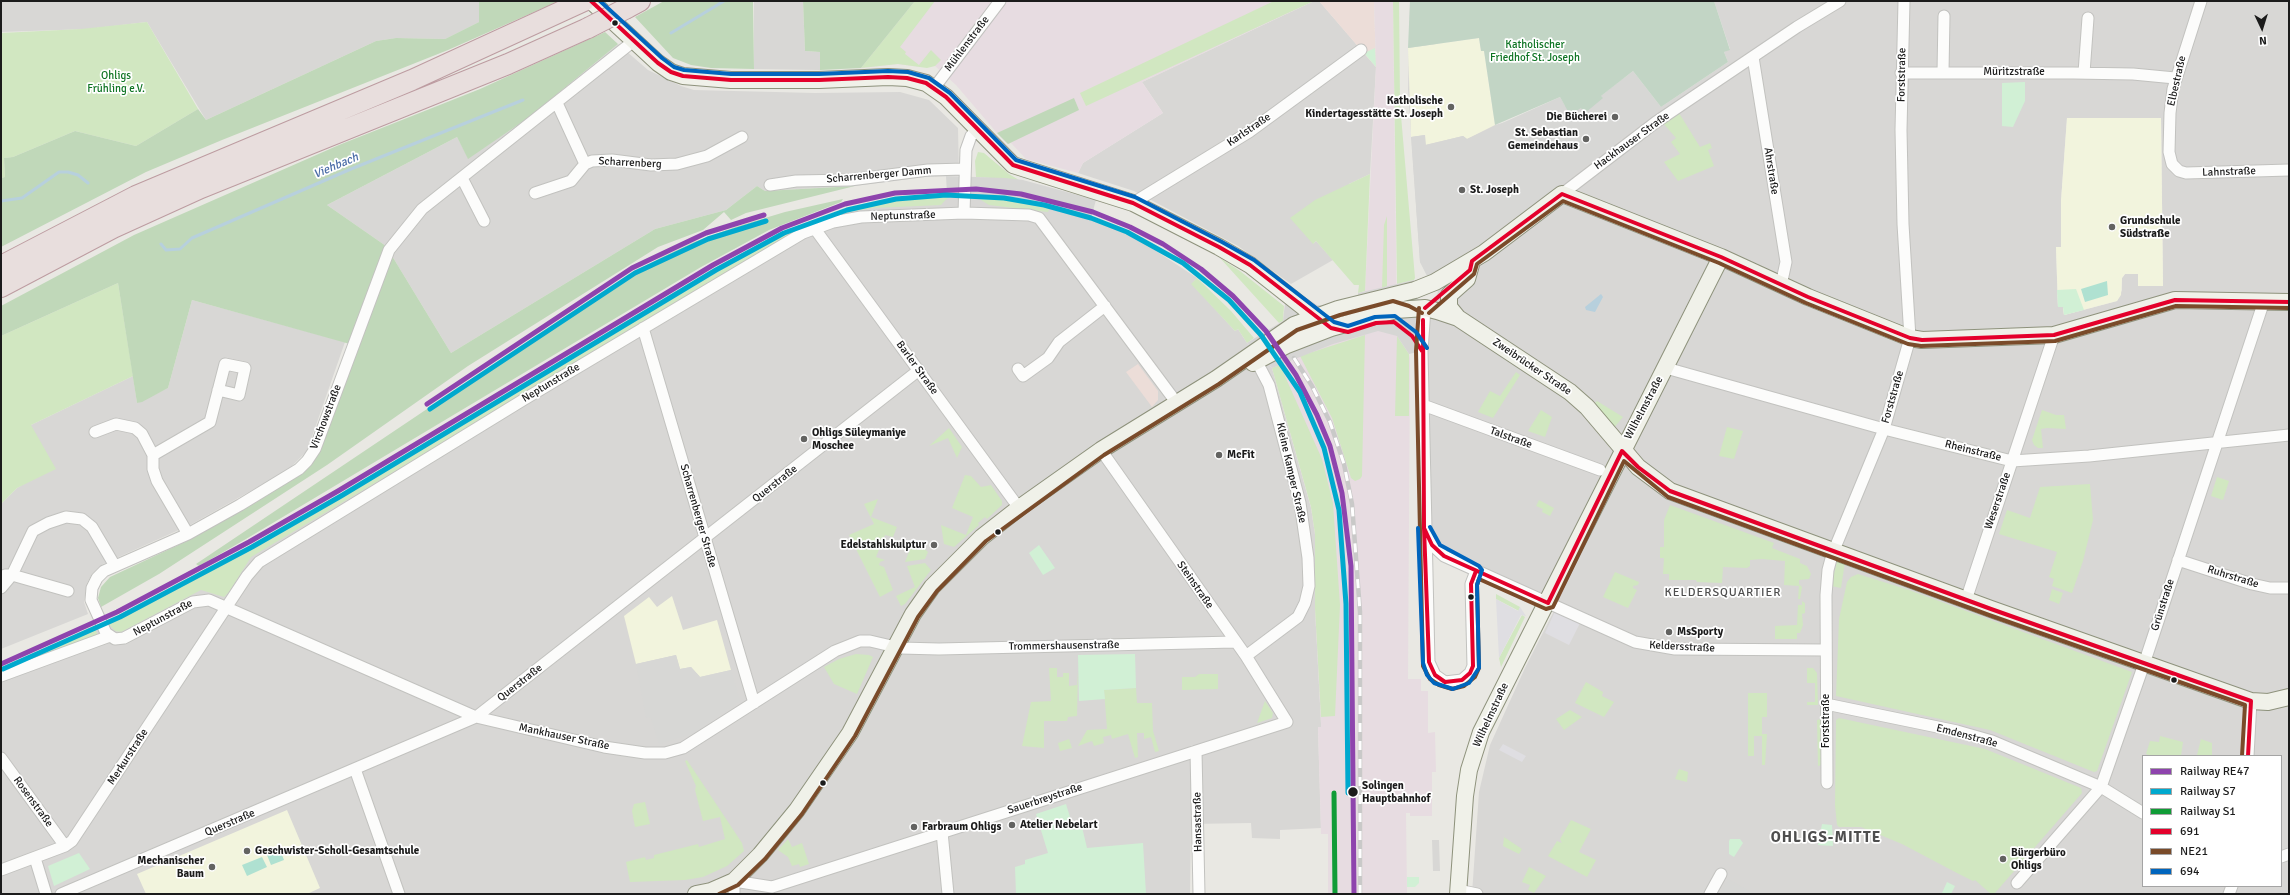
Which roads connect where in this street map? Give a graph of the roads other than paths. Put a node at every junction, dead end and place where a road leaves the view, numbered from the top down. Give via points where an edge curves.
1 (591, 1) edge
2 (1000, 1) edge
3 (1840, 1) edge
4 (1904, 1) edge
5 (2201, 1) edge
6 (576, 5) edge
7 (634, 5) edge
8 (1944, 16) dead end
9 (2088, 18) dead end
10 (635, 40) junction
11 (1361, 50) dead end
12 (1753, 57) junction
13 (1943, 72) junction
14 (1901, 73) junction
15 (2084, 73) junction
16 (2175, 78) junction
17 (934, 88) junction
18 (557, 103) junction
19 (977, 130) junction
20 (742, 137) dead end
21 (585, 164) junction
22 (2172, 164) joint
23 (965, 169) junction
24 (2289, 170) edge
25 (462, 178) junction
26 (770, 185) dead end
27 (535, 193) dead end
28 (1562, 194) junction
29 (1133, 203) junction
30 (964, 213) junction
31 (484, 221) dead end
32 (815, 228) junction
33 (1721, 257) junction
34 (1471, 265) junction
35 (1, 266) edge
36 (1781, 285) junction
37 (1, 287) edge
38 (2264, 301) junction
39 (2289, 302) edge
40 (1105, 306) junction
41 (1425, 308) junction
42 (1315, 316) junction
43 (1458, 318) junction
44 (642, 328) junction
45 (1331, 328) junction
46 (2054, 335) junction
47 (1910, 338) junction
48 (1259, 357) junction
49 (1666, 368) junction
50 (1018, 369) dead end
51 (919, 370) junction
52 (218, 390) dead end
53 (1176, 402) junction
54 (1423, 405) junction
55 (1884, 429) junction
56 (95, 432) dead end
57 (2289, 435) edge
58 (2218, 442) junction
59 (1100, 450) junction
60 (1622, 451) junction
61 (153, 455) junction
62 (2012, 461) junction
63 (1600, 470) dead end
64 (1019, 508) junction
65 (1424, 528) junction
66 (188, 534) junction
67 (704, 540) junction
68 (1833, 551) junction
69 (2178, 560) junction
70 (115, 566) junction
71 (1476, 571) junction
72 (7, 575) edge
73 (1, 588) edge
74 (2289, 588) edge
75 (68, 591) dead end
76 (1966, 600) junction
77 (1548, 603) junction
78 (226, 607) junction
79 (110, 636) junction
80 (1234, 642) junction
81 (893, 647) junction
82 (1826, 650) junction
83 (1246, 656) junction
84 (2144, 664) junction
85 (1, 676) edge
86 (2289, 697) edge
87 (2251, 701) junction
88 (754, 703) junction
89 (1826, 704) junction
90 (476, 717) junction
91 (1287, 722) joint
92 (1196, 751) junction
93 (2248, 755) edge
94 (1, 758) edge
95 (355, 770) junction
96 (1827, 783) dead end
97 (2101, 787) junction
98 (2142, 811) edge
99 (942, 832) junction
100 (1467, 836) junction
101 (65, 846) junction
102 (35, 858) junction
103 (1, 870) edge
104 (1721, 874) dead end
105 (2017, 883) dead end
106 (734, 888) edge
107 (1465, 893) edge
108 (46, 894) edge
109 (61, 894) edge
110 (399, 894) edge
111 (696, 894) edge
112 (948, 894) edge
113 (1199, 894) edge
114 (1710, 894) edge

1 - 10 main road
2 - 17 street, Mühlenstraße
3 - 12 street, Hackhauser Straße
4 - 14 street, Forststraße
5 - 16 street, Elbestraße
6 - 35 highway via 412,80 136,196
7 - 37 highway, bridge via 508,64 201,188 106,232
8 - 13 street
9 - 15 street
10 - 17 main road via 664,67 696,79 903,78 916,80
10 - 18 street, Virchowstraße
11 - 29 street, Karlstraße via 1248,132
12 - 28 street, Hackhauser Straße via 1656,122
12 - 36 street, Ahrstraße via 1786,262
13 - 14 street, Müritzstraße
13 - 15 street, Müritzstraße
14 - 47 street, Forststraße via 1903,224
15 - 16 street, Müritzstraße
16 - 22 street, Elbestraße via 2170,113 2169,152
17 - 19 main road
18 - 21 street, Scharrenberg
18 - 25 street, Virchowstraße
19 - 23 street via 967,144
19 - 29 main road via 1008,162 1017,167
20 - 21 street, Scharrenberg via 707,156 677,164 651,165 601,159
21 - 27 street, Scharrenberg via 571,181
22 - 24 street, Lahnstraße via 2179,171 2186,173
23 - 26 street, Scharrenberger Damm via 928,170 850,180 796,181
23 - 30 street
25 - 31 street
25 - 66 street, Virchowstraße via 422,209 389,250 315,449 307,461 299,469
28 - 33 main road
28 - 34 main road, Hackhauser Straße
29 - 42 main road via 1238,258
30 - 32 street, Neptunstraße via 861,217
30 - 40 street, Neptunstraße via 1029,215 1039,218
32 - 44 street, Neptunstraße
32 - 51 street, Barler Straße
33 - 36 main road
33 - 49 main road, Wilhelmstraße
34 - 41 main road
34 - 42 main road, Hackhauser Straße via 1421,288
34 - 43 main road via 1467,279 1450,295 1449,307
36 - 47 main road
38 - 39 main road
38 - 46 main road via 2175,300
38 - 58 street, Grünstraße
40 - 50 street via 1059,342 1048,358 1023,376
40 - 53 street, Neptunstraße
41 - 43 main road, Zweibrücker Straße
41 - 45 main road via 1396,310
41 - 54 street via 1422,351
42 - 45 main road
42 - 48 main road, Hackhauser Straße via 1294,326
43 - 60 main road, Zweibrücker Straße via 1570,392 1587,407
44 - 67 street, Scharrenberger Straße
44 - 78 street, Neptunstraße via 263,559 255,565
45 - 48 main road
46 - 47 main road via 1922,340
46 - 62 street, Weserstraße
47 - 55 street, Forststraße
48 - 53 main road
48 - 83 street, Kleine Kamper Straße via 1269,385 1300,503 1308,558 1309,586 1306,603 1298,617
49 - 55 street, Rheinstraße
49 - 60 main road, Wilhelmstraße
51 - 64 street, Barler Straße
51 - 67 street, Querstraße
52 - 61 street via 210,422
53 - 59 main road
54 - 63 street, Talstraße
54 - 65 street
55 - 62 street, Rheinstraße
55 - 68 street, Forststraße
56 - 61 street via 116,424 135,428 142,434
57 - 58 street, Rheinstraße
58 - 62 street, Rheinstraße via 2089,456
58 - 69 street, Grünstraße
59 - 64 main road
59 - 80 street, Steinstraße
60 - 68 main road via 1638,467 1670,491
60 - 77 main road, Wilhelmstraße
61 - 66 street via 154,476
62 - 76 street, Weserstraße
64 - 81 main road via 982,537 932,587
65 - 71 street, Keldersstraße via 1436,550
65 - 71 street via 1430,666 1434,675 1448,682 1462,680 1473,666 1471,584
66 - 70 street, Virchowstraße
67 - 88 street, Scharrenberger Straße
67 - 90 street, Querstraße
68 - 76 main road
68 - 82 street, Forststraße via 1826,594
69 - 74 street, Ruhrstraße via 2252,584 2270,588
69 - 84 street, Grünstraße
70 - 72 street via 92,527 82,520 66,517 33,531
70 - 79 street, Virchowstraße via 97,578 91,593 94,609 104,630
71 - 77 street, Keldersstraße
72 - 73 street
72 - 75 street
76 - 84 main road
77 - 82 street, Keldersstraße via 1616,636 1655,647
77 - 100 main road, Wilhelmstraße via 1544,623 1486,749
77 - 100 main road, Wilhelmstraße via 1536,620 1476,745 1465,796
78 - 79 street, Neptunstraße via 209,600 198,600 129,637 119,639
78 - 90 street, Mankhauser Straße
78 - 101 street, Merkurstraße via 72,841
79 - 85 street, Neptunstraße
80 - 81 street, Trommershausenstraße via 972,648
80 - 83 street, Steinstraße
81 - 88 street, Mankhauser Straße via 866,641 835,651
81 - 106 main road via 853,726 826,770
82 - 89 street, Forststraße
83 - 91 street, Steinstraße
84 - 87 main road
84 - 97 street, Grünstraße
86 - 87 main road via 2268,702
87 - 93 street
88 - 90 street, Mankhauser Straße via 682,748 665,753 604,747
89 - 96 street, Forststraße
89 - 97 street, Emdenstraße via 1957,731 1992,741
90 - 95 street, Querstraße
91 - 92 street, Sauerbreystraße
92 - 99 street, Sauerbreystraße
92 - 113 street, Hansastraße
94 - 101 street, Rosenstraße
95 - 109 street, Querstraße
95 - 110 street
97 - 98 street, Emdenstraße
97 - 105 street, Grünstraße
99 - 106 street, Sauerbreystraße via 772,887
99 - 112 street
100 - 107 main road
101 - 102 street, Merkurstraße
102 - 103 street, Merkurstraße
102 - 108 street
104 - 114 street
106 - 111 main road

